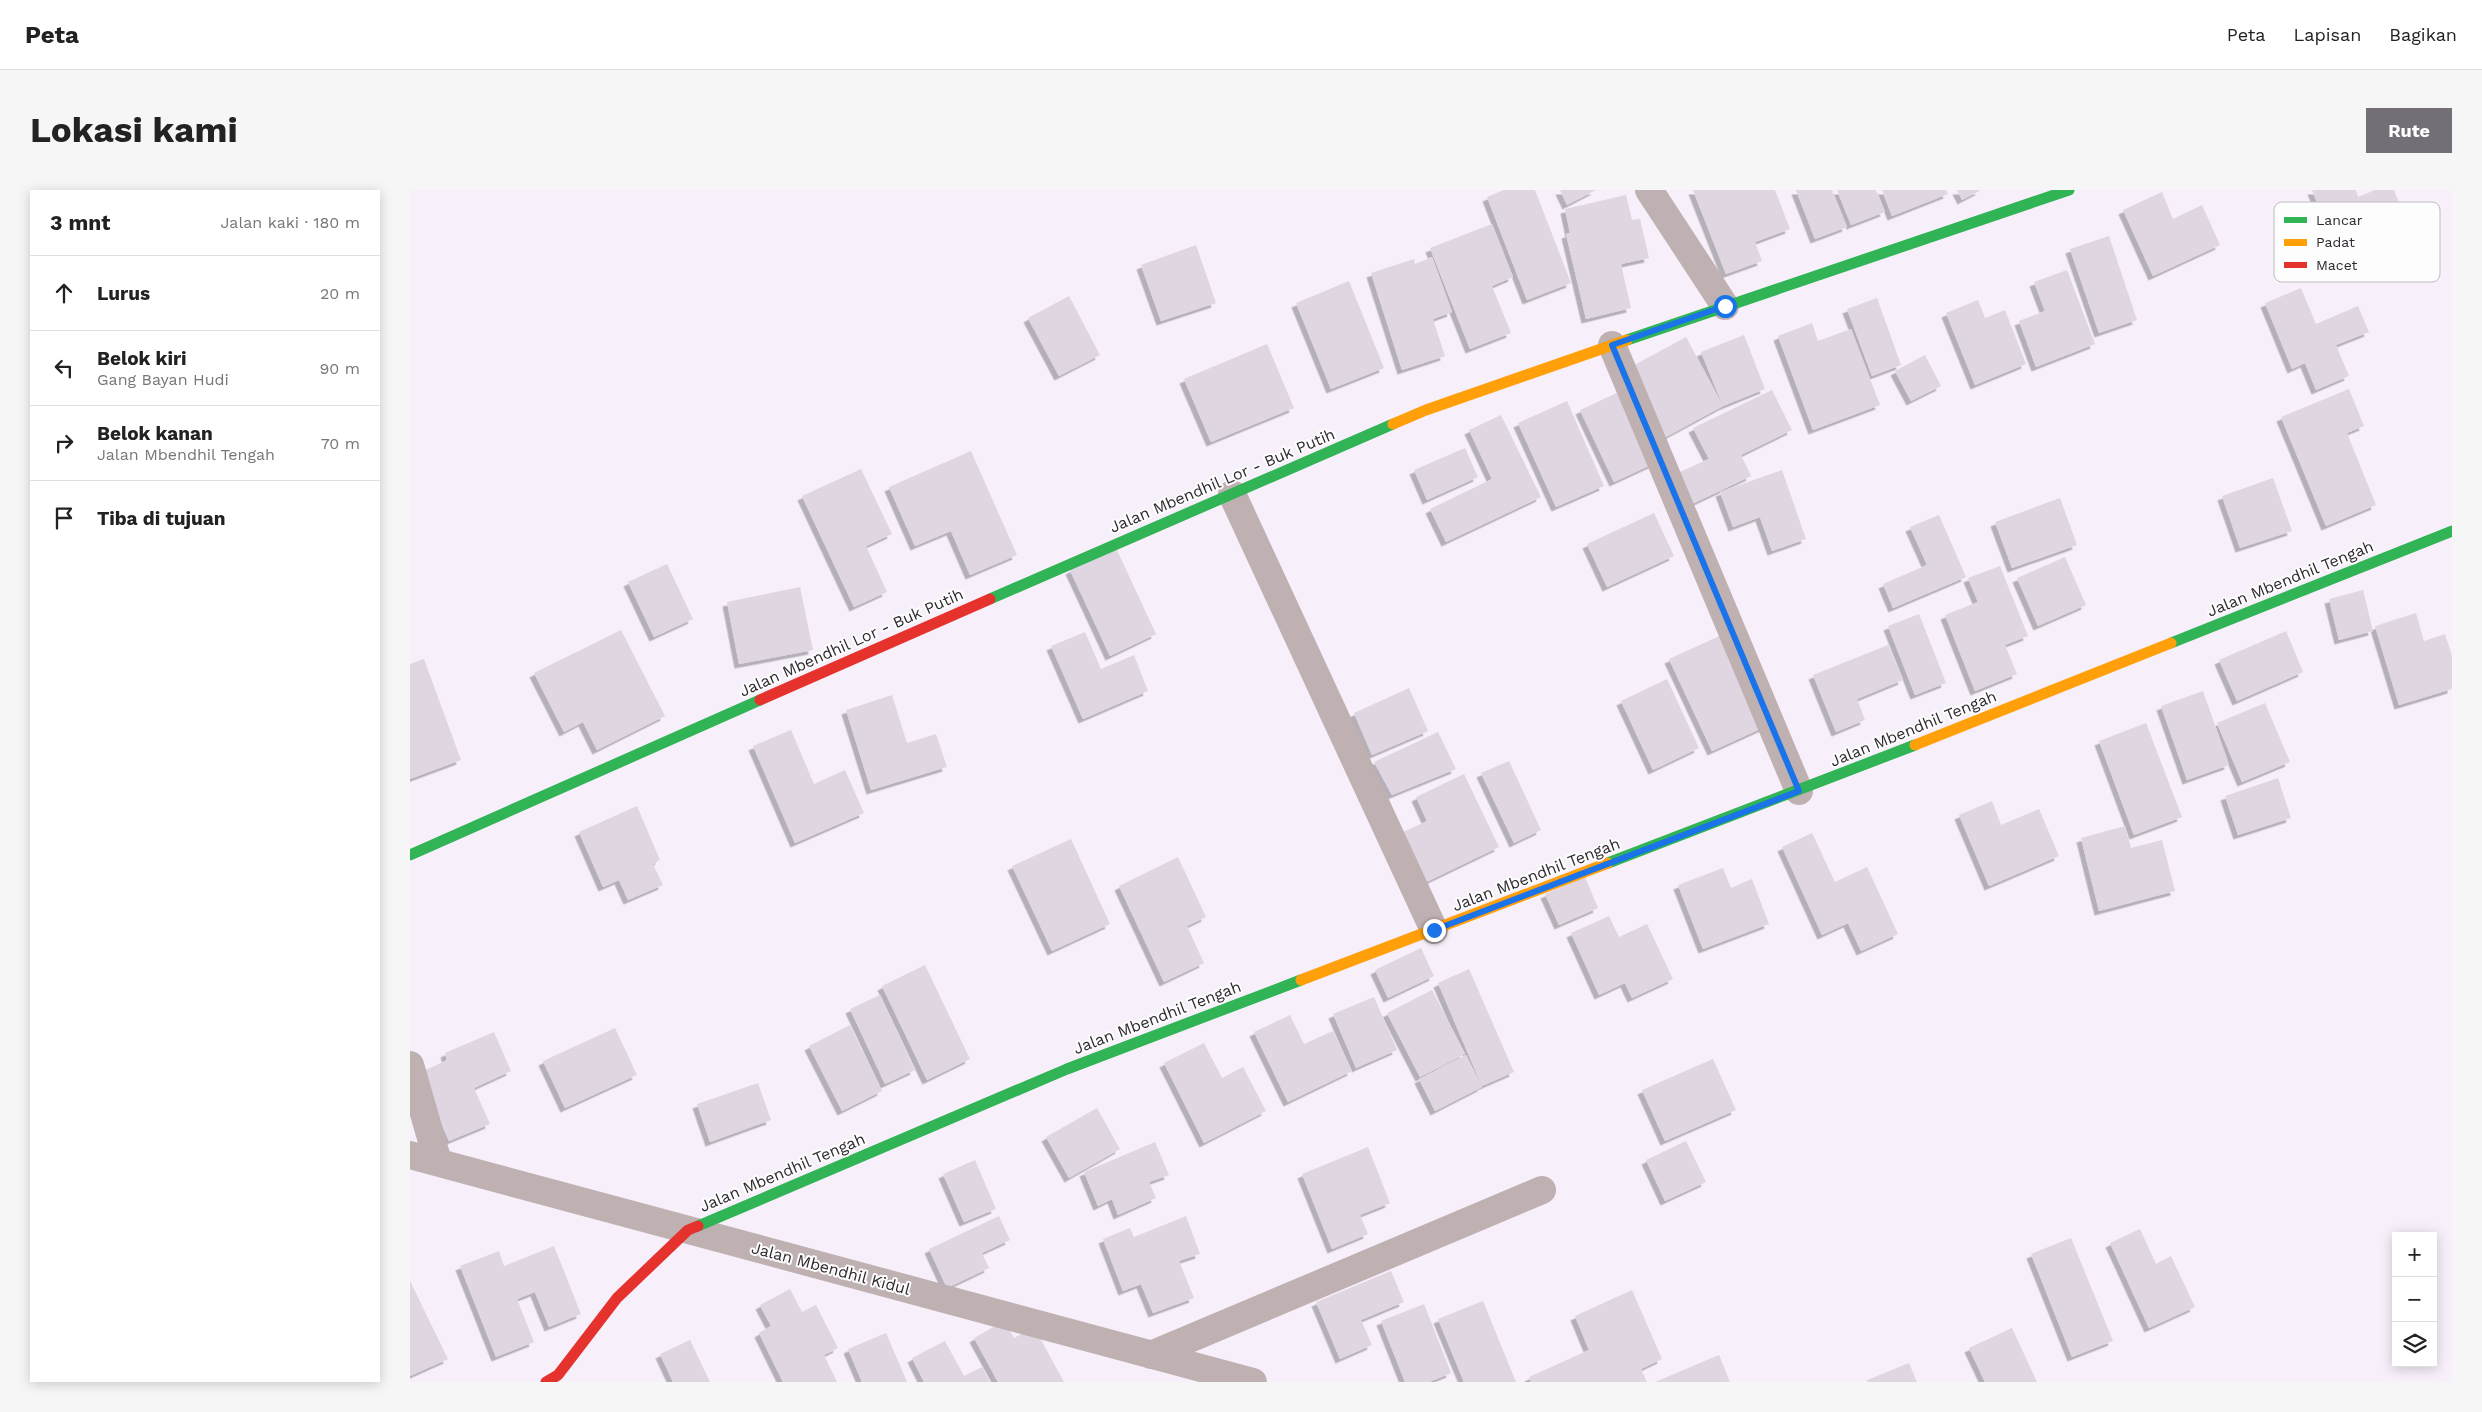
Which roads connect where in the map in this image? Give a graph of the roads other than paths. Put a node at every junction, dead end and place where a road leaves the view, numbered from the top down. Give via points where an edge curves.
1 (1649, 190) edge
2 (2069, 190) edge
3 (1725, 306) junction
4 (1612, 345) junction
5 (1232, 494) junction
6 (2452, 530) edge
7 (1799, 791) junction
8 (410, 855) edge
9 (1434, 930) junction
10 (410, 1065) edge
11 (410, 1155) edge
12 (438, 1162) junction
13 (1542, 1190) dead end
14 (688, 1230) junction
15 (1151, 1354) junction
16 (546, 1382) edge
17 (1253, 1382) edge

1 - 3 street
2 - 3 street, Jalan Mbendhil Lor - Buk Putih
3 - 4 street, Jalan Mbendhil Lor - Buk Putih
4 - 5 street, Jalan Mbendhil Lor - Buk Putih via 1426,410
4 - 7 street
5 - 8 street, Jalan Mbendhil Lor - Buk Putih
5 - 9 street
6 - 7 street, Jalan Mbendhil Tengah
7 - 9 street, Jalan Mbendhil Tengah
9 - 14 street, Jalan Mbendhil Tengah via 1067,1069
10 - 12 street
11 - 12 street, Jalan Mbendhil Kidul
12 - 14 street, Jalan Mbendhil Kidul
13 - 15 street
14 - 15 street, Jalan Mbendhil Kidul
14 - 16 street, Jalan Mbendhil Tengah via 617,1298 558,1375
15 - 17 street, Jalan Mbendhil Kidul

